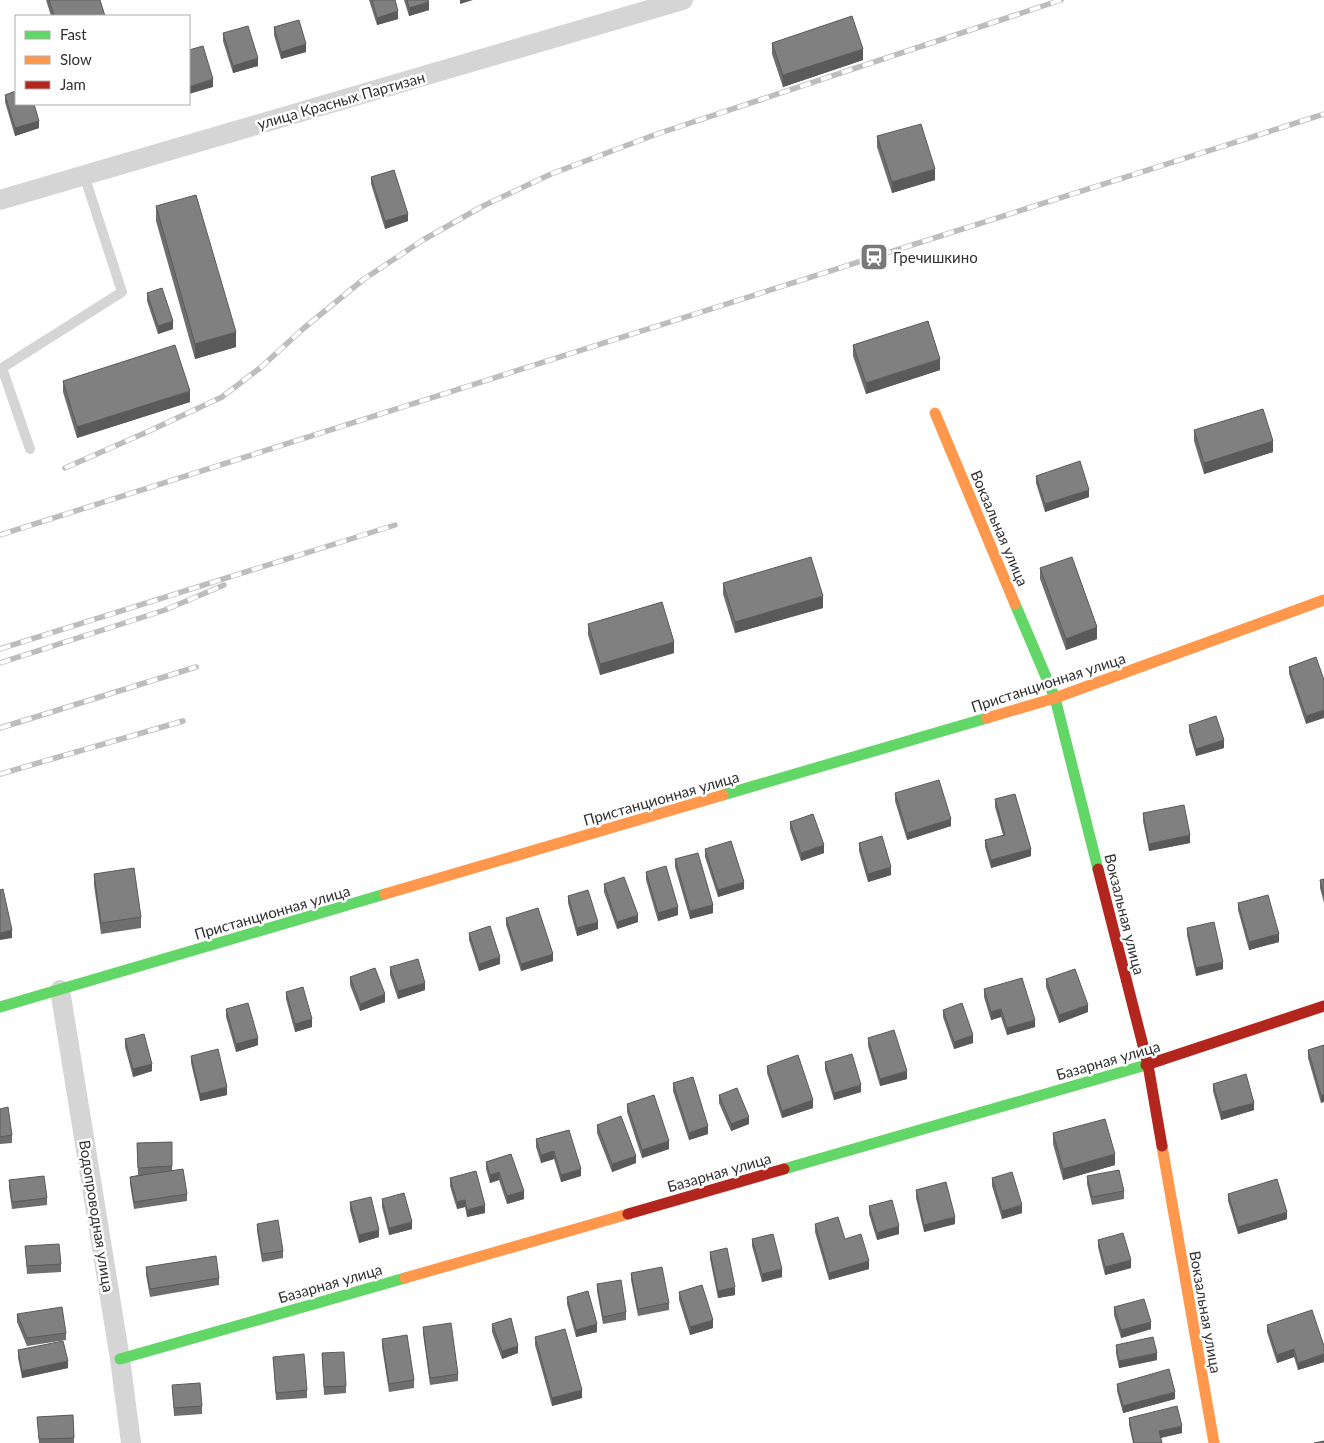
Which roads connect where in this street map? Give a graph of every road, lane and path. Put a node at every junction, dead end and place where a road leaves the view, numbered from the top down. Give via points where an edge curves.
1 (677, 1) edge
2 (84, 175) junction
3 (0, 200) edge
4 (935, 413) dead end
5 (30, 449) dead end
6 (1324, 600) edge
7 (1055, 698) junction
8 (60, 990) junction
9 (1324, 1006) edge
10 (0, 1007) edge
11 (1148, 1065) junction
12 (120, 1359) junction
13 (131, 1443) edge
14 (1214, 1443) edge

1 - 2 street, улица Красных Партизан
2 - 3 street, улица Красных Партизан
2 - 5 lane via 122,292 2,368
4 - 7 street, Вокзальная улица
6 - 7 street, Пристанционная улица
7 - 8 street, Пристанционная улица
7 - 11 street, Вокзальная улица
8 - 10 street, Пристанционная улица
8 - 12 street, Водопроводная улица
9 - 11 street, Базарная улица
11 - 12 street, Базарная улица
11 - 14 street, Вокзальная улица
12 - 13 street, Водопроводная улица

